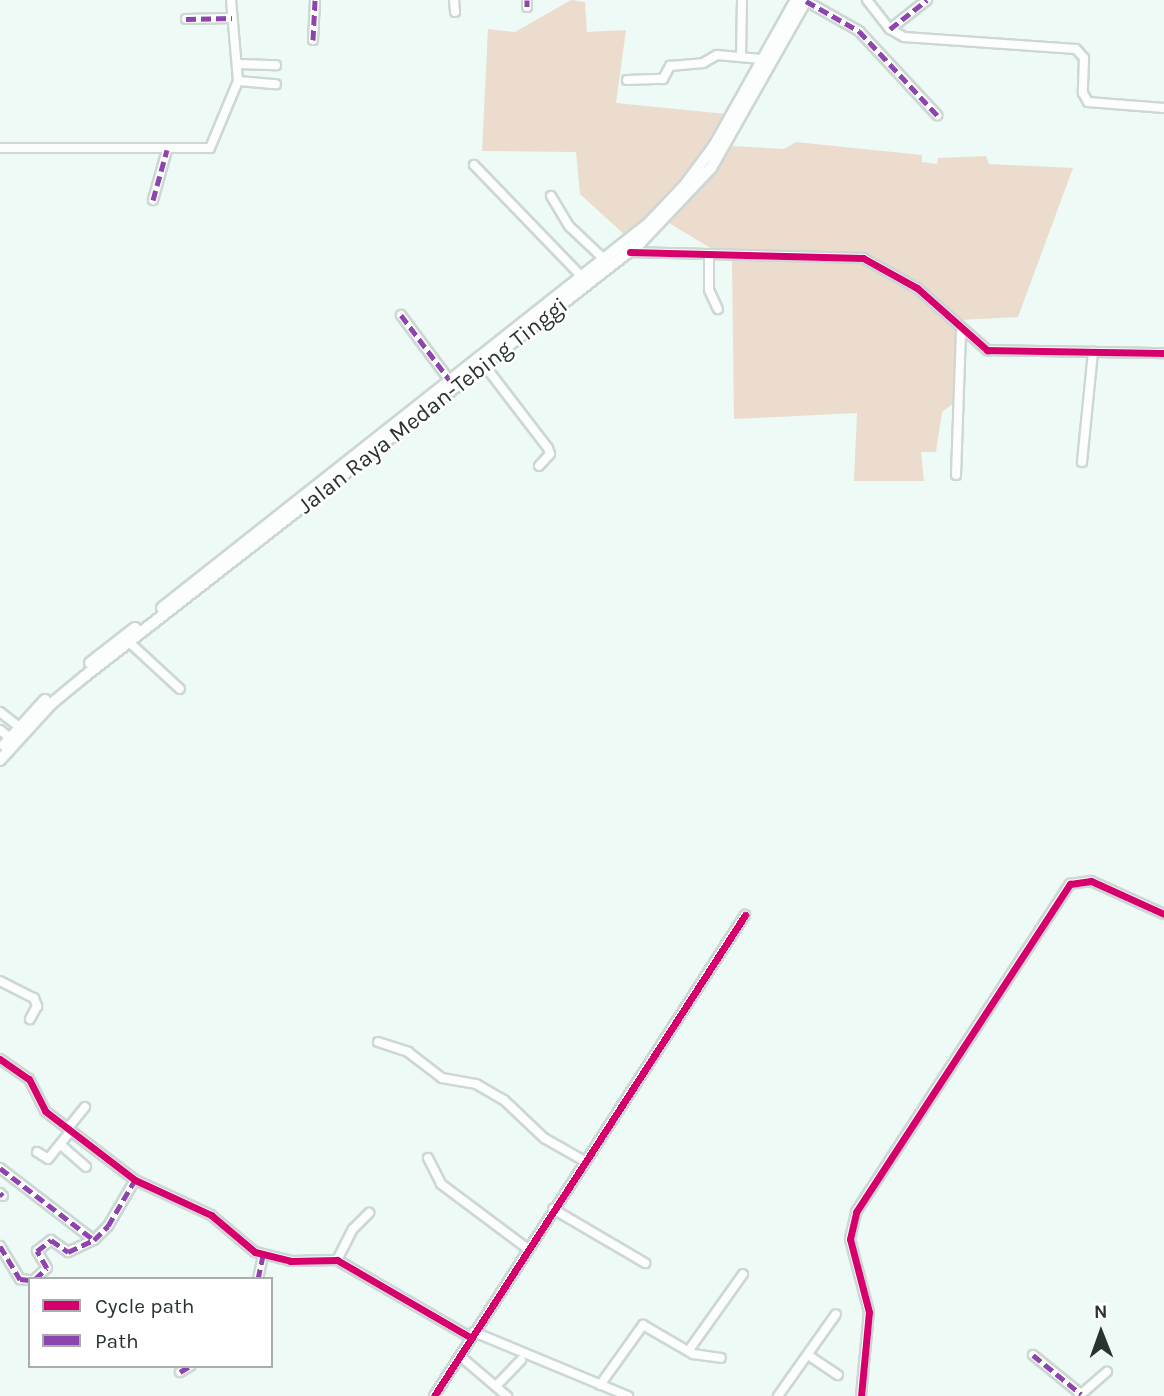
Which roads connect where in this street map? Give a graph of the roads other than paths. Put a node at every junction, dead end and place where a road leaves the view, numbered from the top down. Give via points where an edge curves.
1 (231, 0) edge
2 (315, 0) edge
3 (454, 0) edge
4 (742, 0) edge
5 (796, 0) edge
6 (806, 0) edge
7 (867, 0) edge
8 (927, 0) edge
9 (455, 12) dead end
10 (232, 18) junction
11 (186, 19) dead end
12 (890, 29) junction
13 (313, 40) dead end
14 (741, 57) junction
15 (761, 59) junction
16 (239, 64) junction
17 (276, 65) dead end
18 (627, 80) dead end
19 (238, 81) junction
20 (276, 84) dead end
21 (1164, 108) edge
22 (937, 115) dead end
23 (0, 148) edge
24 (167, 150) junction
25 (474, 165) dead end
26 (551, 195) dead end
27 (153, 200) dead end
28 (630, 252) junction
29 (709, 256) junction
30 (605, 260) junction
31 (583, 278) junction
32 (718, 309) dead end
33 (401, 315) dead end
34 (961, 332) junction
35 (1093, 352) junction
36 (1164, 353) edge
37 (485, 366) junction
38 (451, 382) junction
39 (1082, 462) dead end
40 (539, 466) dead end
41 (956, 475) dead end
42 (129, 642) junction
43 (180, 689) dead end
44 (0, 712) edge
45 (18, 726) junction
46 (5, 733) edge
47 (0, 750) edge
48 (0, 760) edge
49 (1164, 914) edge
50 (745, 915) dead end
51 (0, 981) edge
52 (30, 1018) dead end
53 (378, 1042) dead end
54 (0, 1059) edge
55 (85, 1107) dead end
56 (70, 1129) junction
57 (61, 1145) junction
58 (37, 1152) dead end
59 (428, 1158) dead end
60 (586, 1162) junction
61 (86, 1167) dead end
62 (0, 1168) edge
63 (135, 1180) junction
64 (553, 1209) junction
65 (369, 1213) dead end
66 (93, 1240) junction
67 (0, 1246) edge
68 (528, 1249) junction
69 (263, 1255) junction
70 (337, 1260) junction
71 (645, 1263) dead end
72 (743, 1274) dead end
73 (37, 1277) edge
74 (258, 1277) edge
75 (28, 1280) edge
76 (836, 1314) dead end
77 (472, 1335) junction
78 (689, 1350) junction
79 (808, 1355) junction
80 (1033, 1355) dead end
81 (460, 1356) junction
82 (721, 1357) dead end
83 (521, 1360) dead end
84 (187, 1368) edge
85 (180, 1372) dead end
86 (1107, 1372) dead end
87 (838, 1375) dead end
88 (600, 1385) junction
89 (496, 1386) junction
90 (624, 1395) edge
91 (1080, 1395) edge
92 (434, 1396) edge
93 (507, 1396) edge
94 (778, 1396) edge
95 (861, 1396) edge

1 - 10 street
2 - 13 street
3 - 9 street
4 - 14 street
5 - 15 highway, Jalan Raya Medan-Tebing Tinggi
6 - 22 street via 859,30
6 - 28 highway, Jalan Raya Medan-Tebing Tinggi via 711,169
7 - 12 street
8 - 12 street
10 - 11 street
10 - 16 street
12 - 21 street via 911,39 1076,49 1084,58 1083,93 1088,102
14 - 15 street
14 - 18 street via 719,54 703,63 670,66 663,79
15 - 30 highway, Jalan Raya Medan-Tebing Tinggi via 698,170 649,223
16 - 17 street
16 - 19 street
19 - 20 street
19 - 24 street via 211,148
23 - 24 street
24 - 27 street
25 - 31 street
26 - 30 street via 569,226
28 - 29 street
28 - 37 highway, Jalan Raya Medan-Tebing Tinggi
29 - 32 street via 709,290
29 - 34 street via 863,258 916,288
30 - 31 highway, Jalan Raya Medan-Tebing Tinggi
31 - 38 highway, Jalan Raya Medan-Tebing Tinggi
33 - 38 street
34 - 35 street via 992,351
34 - 41 street
35 - 36 street
35 - 39 street
37 - 40 street via 548,448 550,454
37 - 42 highway, Jalan Raya Medan-Tebing Tinggi
38 - 45 highway, Jalan Raya Medan-Tebing Tinggi via 103,653
42 - 43 street
42 - 48 highway, Jalan Raya Medan-Tebing Tinggi via 51,704
44 - 45 street
45 - 46 highway, Jalan Raya Medan-Tebing Tinggi
46 - 47 highway, Jalan Raya Medan-Tebing Tinggi
49 - 95 street via 1091,881 1070,884 856,1212 850,1240 870,1312
50 - 60 street
51 - 52 street via 34,998 37,1006
53 - 60 street via 408,1052 442,1078 476,1084 504,1100 544,1138
54 - 56 street via 25,1074 45,1111
55 - 56 street
56 - 57 street
56 - 63 street
57 - 58 street via 47,1160
57 - 61 street
59 - 68 street via 441,1184
60 - 64 street
62 - 66 street
63 - 66 street via 108,1226
63 - 69 street via 211,1215
64 - 68 street
64 - 71 street
65 - 70 street via 353,1229
66 - 73 street via 70,1252 51,1240 37,1251 47,1269
67 - 75 street via 20,1279
68 - 77 street
69 - 70 street via 290,1261
69 - 74 street
70 - 77 street
72 - 78 street
76 - 79 street
77 - 81 street
77 - 88 street
78 - 82 street
78 - 88 street via 643,1325
79 - 87 street
79 - 94 street
80 - 91 street
81 - 89 street
81 - 92 street
83 - 89 street
84 - 85 street
86 - 91 street
88 - 90 street
89 - 93 street

